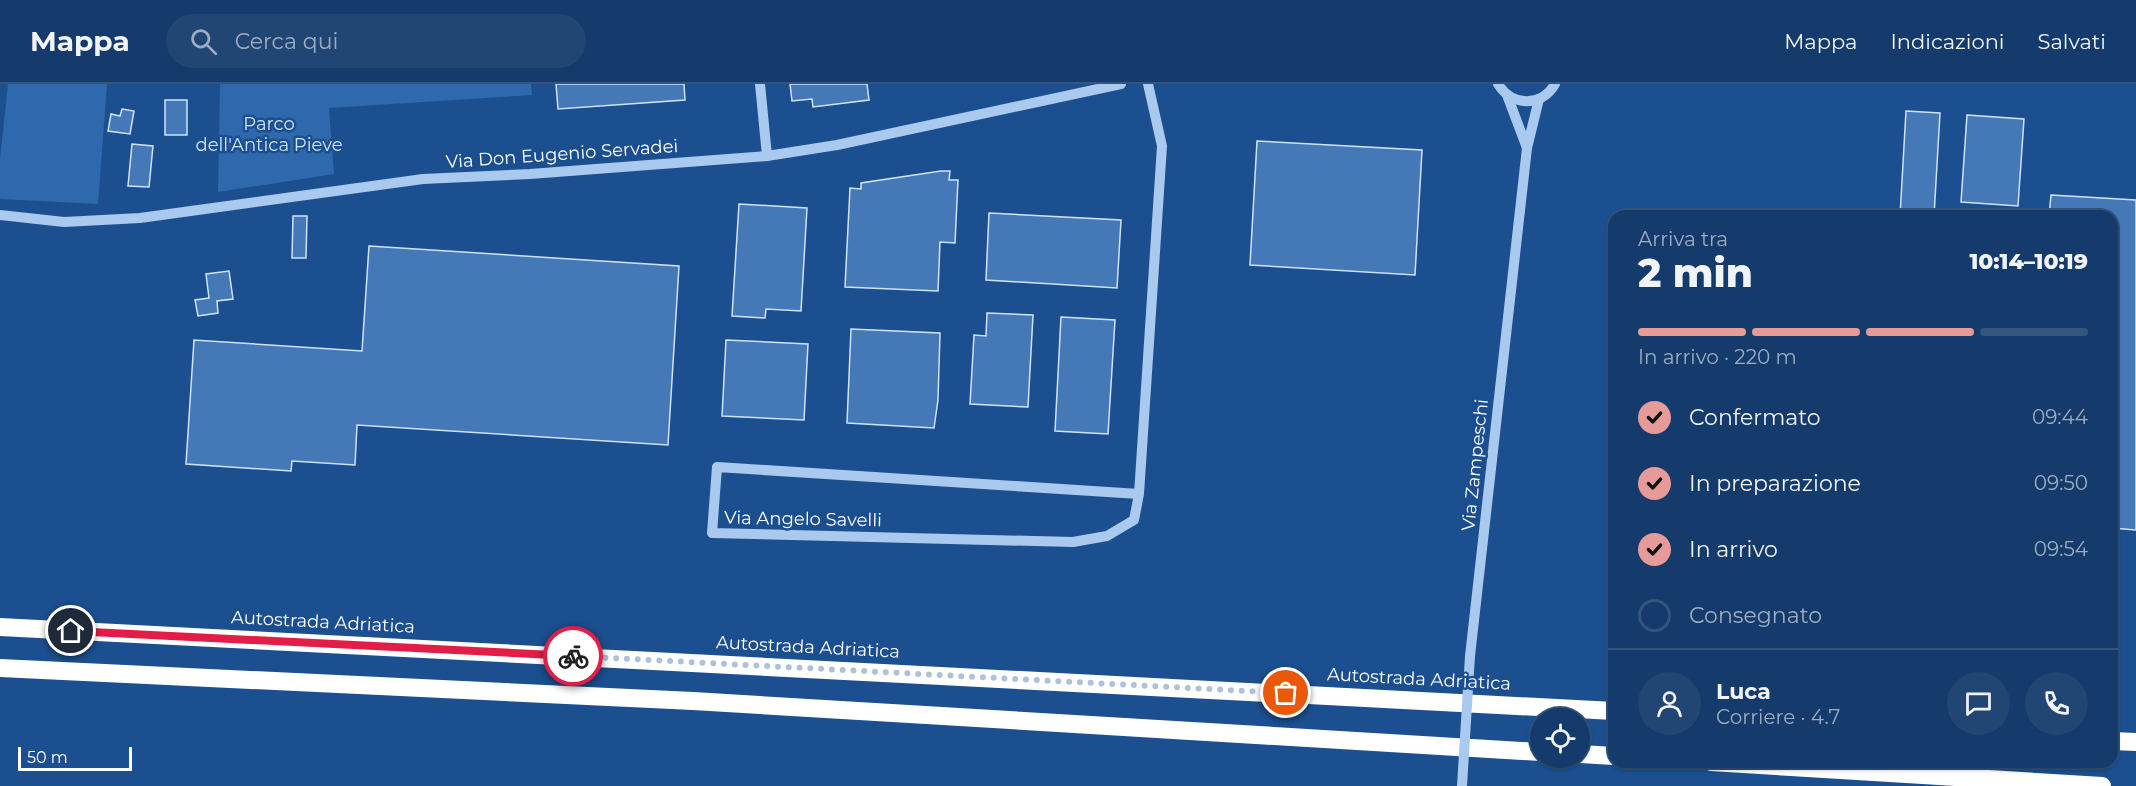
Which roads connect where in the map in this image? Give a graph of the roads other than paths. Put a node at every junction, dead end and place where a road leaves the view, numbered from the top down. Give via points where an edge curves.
1 (760, 84) edge
2 (1121, 84) edge
3 (1149, 84) edge
4 (1555, 84) edge
5 (1500, 88) edge
6 (1539, 99) junction
7 (1527, 148) junction
8 (767, 156) junction
9 (0, 215) edge
10 (1138, 494) junction
11 (0, 627) edge
12 (0, 668) edge
13 (1608, 711) edge
14 (2118, 741) edge
15 (2136, 742) edge
16 (1530, 751) edge
17 (1590, 755) edge
18 (1608, 756) edge
19 (1809, 768) edge
20 (1462, 786) edge
21 (2102, 786) edge

1 - 8 street
2 - 8 street, Via Don Eugenio Servadei via 837,145
3 - 10 street, Via Angelo Savelli via 1162,146
4 - 6 street
5 - 6 street via 1523,102
5 - 7 street, Via Zampeschi
6 - 7 street, Via Zampeschi
7 - 20 street, Via Zampeschi, bridge via 1470,656
8 - 9 street, Via Don Eugenio Servadei via 423,179 110,220 64,222
10 - 10 street, Via Angelo Savelli via 717,467 712,533 1073,542 1107,536 1134,520
11 - 13 highway, Autostrada Adriatica
12 - 16 highway via 693,701
14 - 15 highway
17 - 18 highway
19 - 21 highway

